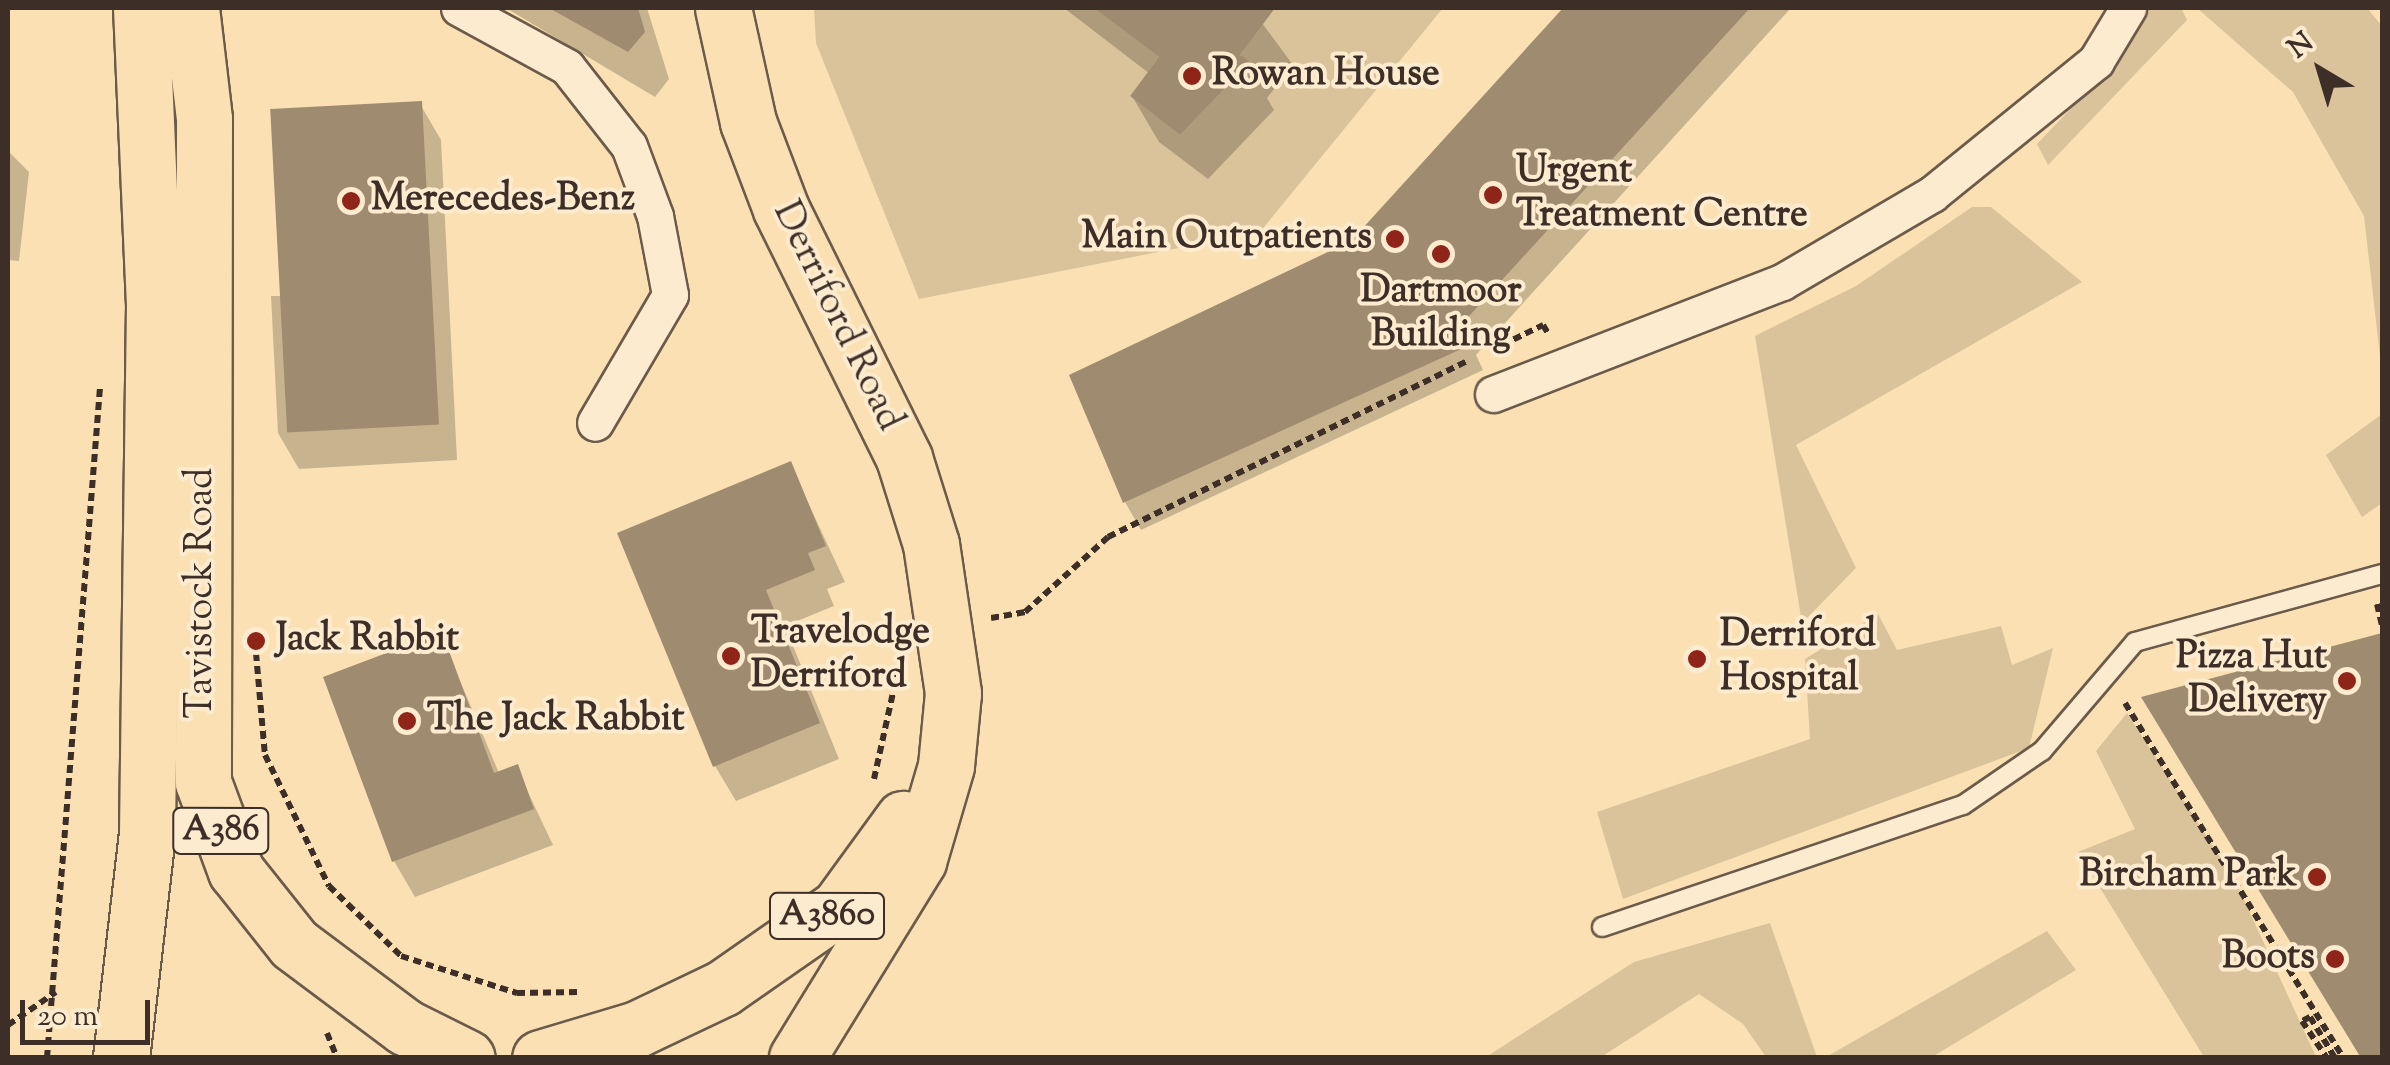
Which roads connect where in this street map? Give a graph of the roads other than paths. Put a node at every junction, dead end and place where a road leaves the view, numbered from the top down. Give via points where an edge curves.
1 (142, 8) edge
2 (192, 8) edge
3 (459, 8) edge
4 (723, 8) edge
5 (2128, 8) edge
6 (1493, 394) dead end
7 (594, 422) dead end
8 (2382, 574) edge
9 (945, 627) junction
10 (1602, 927) dead end
11 (122, 1058) edge
12 (468, 1058) edge
13 (540, 1058) edge
14 (797, 1058) edge

1 - 11 main road, Tavistock Road / A386 via 154,305 147,832
2 - 12 main road, Tavistock Road / A386 via 204,119 203,782 236,871 294,944 405,1027
3 - 7 street via 567,67 629,146 655,216 670,295
4 - 9 main road, Derriford Road / A3860 via 748,122 781,209 904,458
5 - 6 street via 2096,61 1932,194 1782,282
8 - 10 lane via 2136,642 2042,751 1962,805
9 - 13 main road, Derriford Road / A3860 via 926,759 871,874 839,908 710,996
9 - 14 main road, Derriford Road / A3860 via 952,693 934,814 897,902

